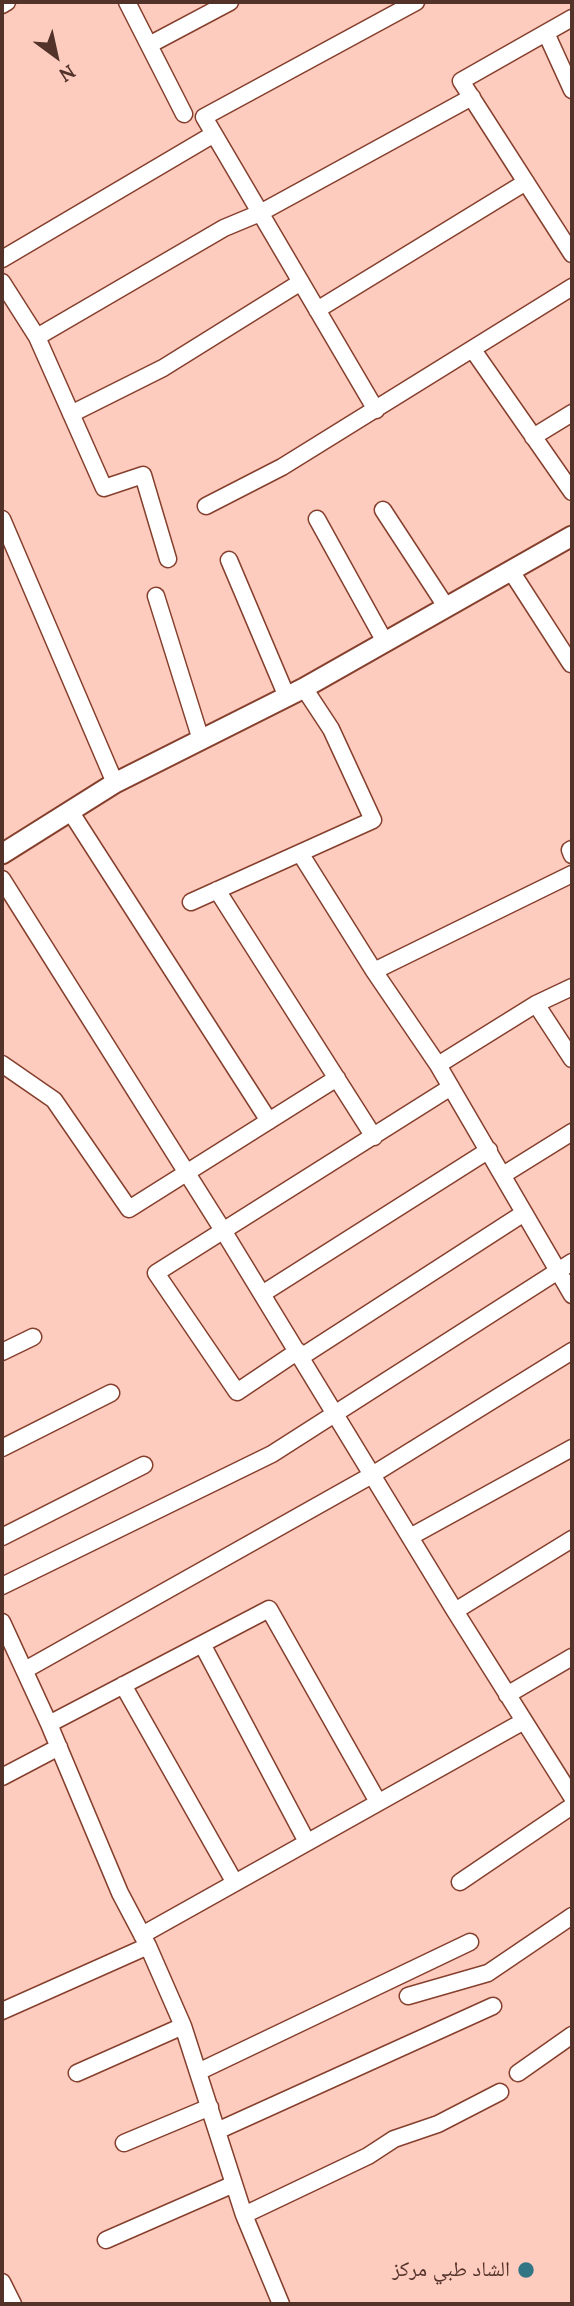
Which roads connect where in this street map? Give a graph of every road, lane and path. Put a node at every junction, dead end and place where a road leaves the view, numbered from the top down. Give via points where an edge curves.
1 (7, 2) edge
2 (127, 2) edge
3 (230, 2) edge
4 (416, 2) edge
5 (2, 5) edge
6 (572, 18) edge
7 (546, 33) junction
8 (149, 45) junction
9 (572, 90) edge
10 (472, 97) junction
11 (184, 114) dead end
12 (214, 134) junction
13 (526, 182) junction
14 (260, 213) junction
15 (572, 254) edge
16 (2, 259) edge
17 (2, 282) edge
18 (301, 282) junction
19 (572, 287) edge
20 (317, 310) junction
21 (37, 337) junction
22 (472, 350) junction
23 (376, 410) junction
24 (71, 414) junction
25 (572, 414) edge
26 (534, 437) junction
27 (572, 492) edge
28 (206, 506) dead end
29 (383, 510) dead end
30 (2, 519) edge
31 (317, 519) dead end
32 (572, 536) edge
33 (168, 559) dead end
34 (229, 560) dead end
35 (511, 571) junction
36 (156, 596) dead end
37 (447, 608) junction
38 (385, 642) junction
39 (572, 663) edge
40 (296, 692) junction
41 (201, 740) junction
42 (115, 783) junction
43 (70, 811) junction
44 (300, 853) junction
45 (2, 854) edge
46 (572, 874) edge
47 (2, 879) edge
48 (217, 890) junction
49 (191, 902) dead end
50 (374, 971) junction
51 (572, 987) edge
52 (537, 1004) junction
53 (572, 1059) edge
54 (2, 1064) edge
55 (438, 1065) junction
56 (337, 1078) junction
57 (452, 1087) junction
58 (269, 1121) junction
59 (572, 1132) edge
60 (374, 1137) junction
61 (489, 1150) junction
62 (186, 1172) junction
63 (503, 1175) junction
64 (524, 1213) junction
65 (224, 1232) junction
66 (565, 1267) edge
67 (262, 1294) junction
68 (572, 1295) edge
69 (33, 1337) dead end
70 (572, 1351) edge
71 (2, 1352) edge
72 (300, 1354) junction
73 (111, 1394) dead end
74 (336, 1413) junction
75 (2, 1448) edge
76 (572, 1448) edge
77 (144, 1465) dead end
78 (372, 1475) junction
79 (2, 1537) edge
80 (410, 1537) junction
81 (572, 1539) edge
82 (2, 1586) edge
83 (455, 1611) junction
84 (2, 1622) edge
85 (202, 1644) junction
86 (572, 1657) edge
87 (25, 1670) junction
88 (123, 1685) junction
89 (508, 1695) junction
90 (524, 1721) junction
91 (49, 1724) junction
92 (59, 1747) junction
93 (566, 1772) edge
94 (2, 1777) edge
95 (572, 1797) edge
96 (378, 1802) junction
97 (572, 1806) edge
98 (307, 1842) junction
99 (235, 1882) junction
100 (460, 1882) dead end
101 (572, 1916) edge
102 (145, 1940) junction
103 (470, 1942) dead end
104 (408, 1996) dead end
105 (493, 2006) dead end
106 (2, 2011) edge
107 (183, 2026) junction
108 (572, 2035) edge
109 (198, 2072) junction
110 (77, 2073) dead end
111 (518, 2073) dead end
112 (500, 2092) dead end
113 (210, 2107) junction
114 (217, 2131) junction
115 (124, 2143) dead end
116 (234, 2184) junction
117 (244, 2215) junction
118 (106, 2240) dead end
119 (2, 2282) edge
120 (13, 2304) edge
121 (281, 2304) edge

1 - 5 street
2 - 8 street
3 - 8 street
4 - 12 street via 204,117
6 - 7 street
7 - 9 street
7 - 10 street via 461,80
8 - 11 street
10 - 13 street
10 - 14 street
12 - 14 street
12 - 16 street
13 - 15 street
13 - 20 street
14 - 18 street
14 - 21 street via 224,228
17 - 21 street
18 - 20 street
18 - 24 street via 163,368
19 - 22 street
20 - 23 street
21 - 24 street
22 - 23 street
22 - 26 street
23 - 28 street
24 - 33 street via 104,488 143,475
25 - 26 street
26 - 27 street
29 - 37 street
30 - 42 street
31 - 38 street
32 - 35 street
34 - 40 street
35 - 37 street
35 - 39 street
36 - 41 street
37 - 38 street
38 - 40 street
40 - 41 street
40 - 44 street via 331,729 373,820
41 - 42 street
42 - 43 street
43 - 45 street
43 - 58 street
44 - 48 street
44 - 50 street
46 - 50 street
47 - 62 street
48 - 49 street
48 - 56 street
50 - 55 street
51 - 52 street
52 - 53 street
52 - 55 street
54 - 62 street via 54,1100 129,1209
55 - 57 street
56 - 58 street
56 - 60 street
57 - 60 street
57 - 61 street
58 - 62 street
59 - 63 street
60 - 65 street
61 - 63 street
61 - 67 street
62 - 65 street
63 - 64 street
64 - 66 street
64 - 72 street
65 - 67 street
65 - 72 street via 156,1273 237,1392
66 - 68 street
66 - 74 street
67 - 72 street
69 - 71 street
70 - 78 street
72 - 74 street
73 - 75 street
74 - 78 street
74 - 82 street via 272,1454
76 - 80 street
77 - 79 street
78 - 80 street
78 - 87 street
80 - 83 street
81 - 83 street
83 - 89 street
84 - 87 street
85 - 88 street
85 - 96 street via 269,1609
85 - 98 street
86 - 89 street
87 - 91 street
88 - 91 street
88 - 99 street
89 - 90 street
90 - 93 street
90 - 96 street
91 - 92 street
92 - 94 street
92 - 102 street via 120,1893
93 - 95 street
96 - 98 street
97 - 100 street
98 - 99 street
99 - 102 street
101 - 104 street via 488,1973
102 - 106 street
102 - 107 street
103 - 109 street
105 - 114 street
107 - 109 street
107 - 110 street
108 - 111 street
109 - 113 street
112 - 117 street via 438,2124 394,2139
113 - 114 street
113 - 115 street
114 - 116 street
116 - 117 street
116 - 118 street
117 - 121 street
119 - 120 street

